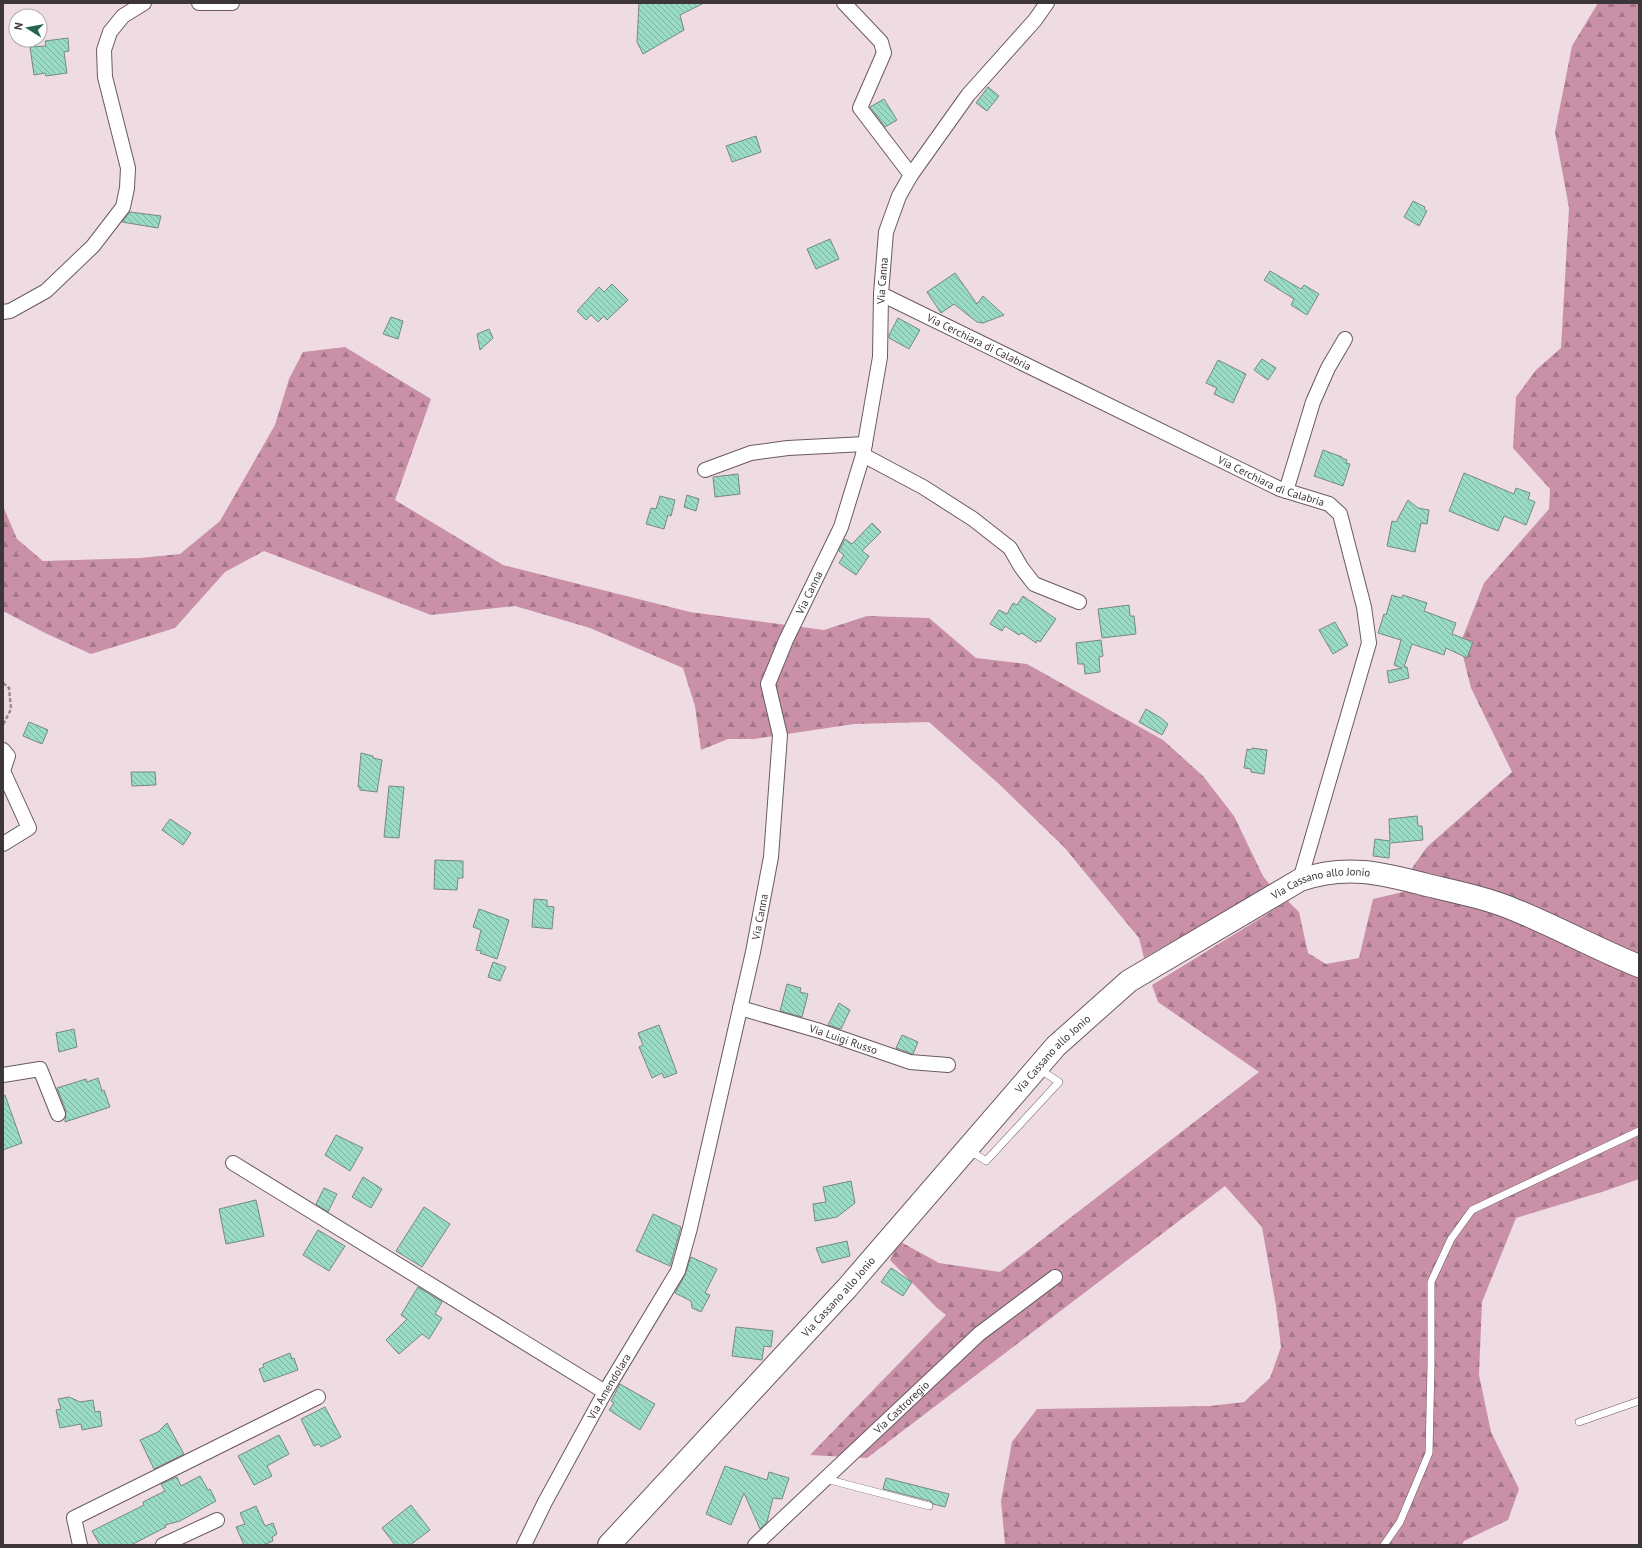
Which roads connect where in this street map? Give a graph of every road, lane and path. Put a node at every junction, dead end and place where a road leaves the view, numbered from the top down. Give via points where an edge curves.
1 (144, 3) edge
2 (199, 3) edge
3 (232, 3) edge
4 (844, 3) edge
5 (1047, 3) edge
6 (911, 175) junction
7 (881, 294) junction
8 (3, 312) edge
9 (1345, 339) dead end
10 (864, 450) junction
11 (704, 470) dead end
12 (1286, 491) junction
13 (1079, 602) dead end
14 (3, 683) edge
15 (3, 725) edge
16 (3, 750) edge
17 (3, 844) edge
18 (1300, 880) junction
19 (1635, 964) edge
20 (740, 1008) junction
21 (948, 1065) dead end
22 (3, 1075) edge
23 (58, 1114) dead end
24 (1639, 1131) edge
25 (233, 1163) dead end
26 (690, 1228) joint
27 (1055, 1277) dead end
28 (605, 1392) junction
29 (318, 1397) dead end
30 (1639, 1401) edge
31 (1579, 1422) dead end
32 (826, 1479) junction
33 (929, 1506) dead end
34 (217, 1520) dead end
35 (80, 1545) edge
36 (163, 1545) edge
37 (524, 1545) edge
38 (609, 1545) edge
39 (755, 1545) edge
40 (1384, 1545) edge

1 - 8 street via 123,16 110,32 104,50 104,77 128,168 123,207 93,246 46,291 10,311
2 - 3 street
4 - 6 street via 881,42 884,53 860,108
5 - 6 street, Via Canna via 968,95
6 - 7 street, Via Canna via 899,196 886,232
7 - 10 street, Via Canna via 880,357
7 - 12 street, Via Cerchiara di Calabria
9 - 12 street via 1328,368 1313,402
10 - 11 street via 788,448 751,453
10 - 13 street via 973,519 1010,548 1034,584
10 - 20 street, Via Canna via 841,527 786,640 768,684 780,735 771,857
12 - 18 street, Via Cerchiara di Calabria via 1329,504 1340,514 1364,607 1369,643
14 - 15 path via 9,688 11,709
16 - 17 street via 8,756 3,770 29,828
18 - 19 main road, Via Cassano allo Jonio via 1316,874 1344,871 1375,873 1405,879 1514,909
18 - 38 main road, Via Cassano allo Jonio via 1129,981 1056,1046 847,1288
20 - 21 street, Via Luigi Russo via 910,1062
20 - 26 street, Via Canna
22 - 23 street via 40,1069
24 - 40 lane via 1472,1210 1451,1239 1431,1282 1429,1453 1400,1522
25 - 28 street
26 - 28 street, Via Amendolara via 678,1270
27 - 32 street, Via Castroregio via 980,1334
28 - 37 street, Via Amendolara
29 - 35 street via 74,1518
30 - 31 lane
32 - 33 lane
32 - 39 street, Via Castroregio
34 - 36 street

